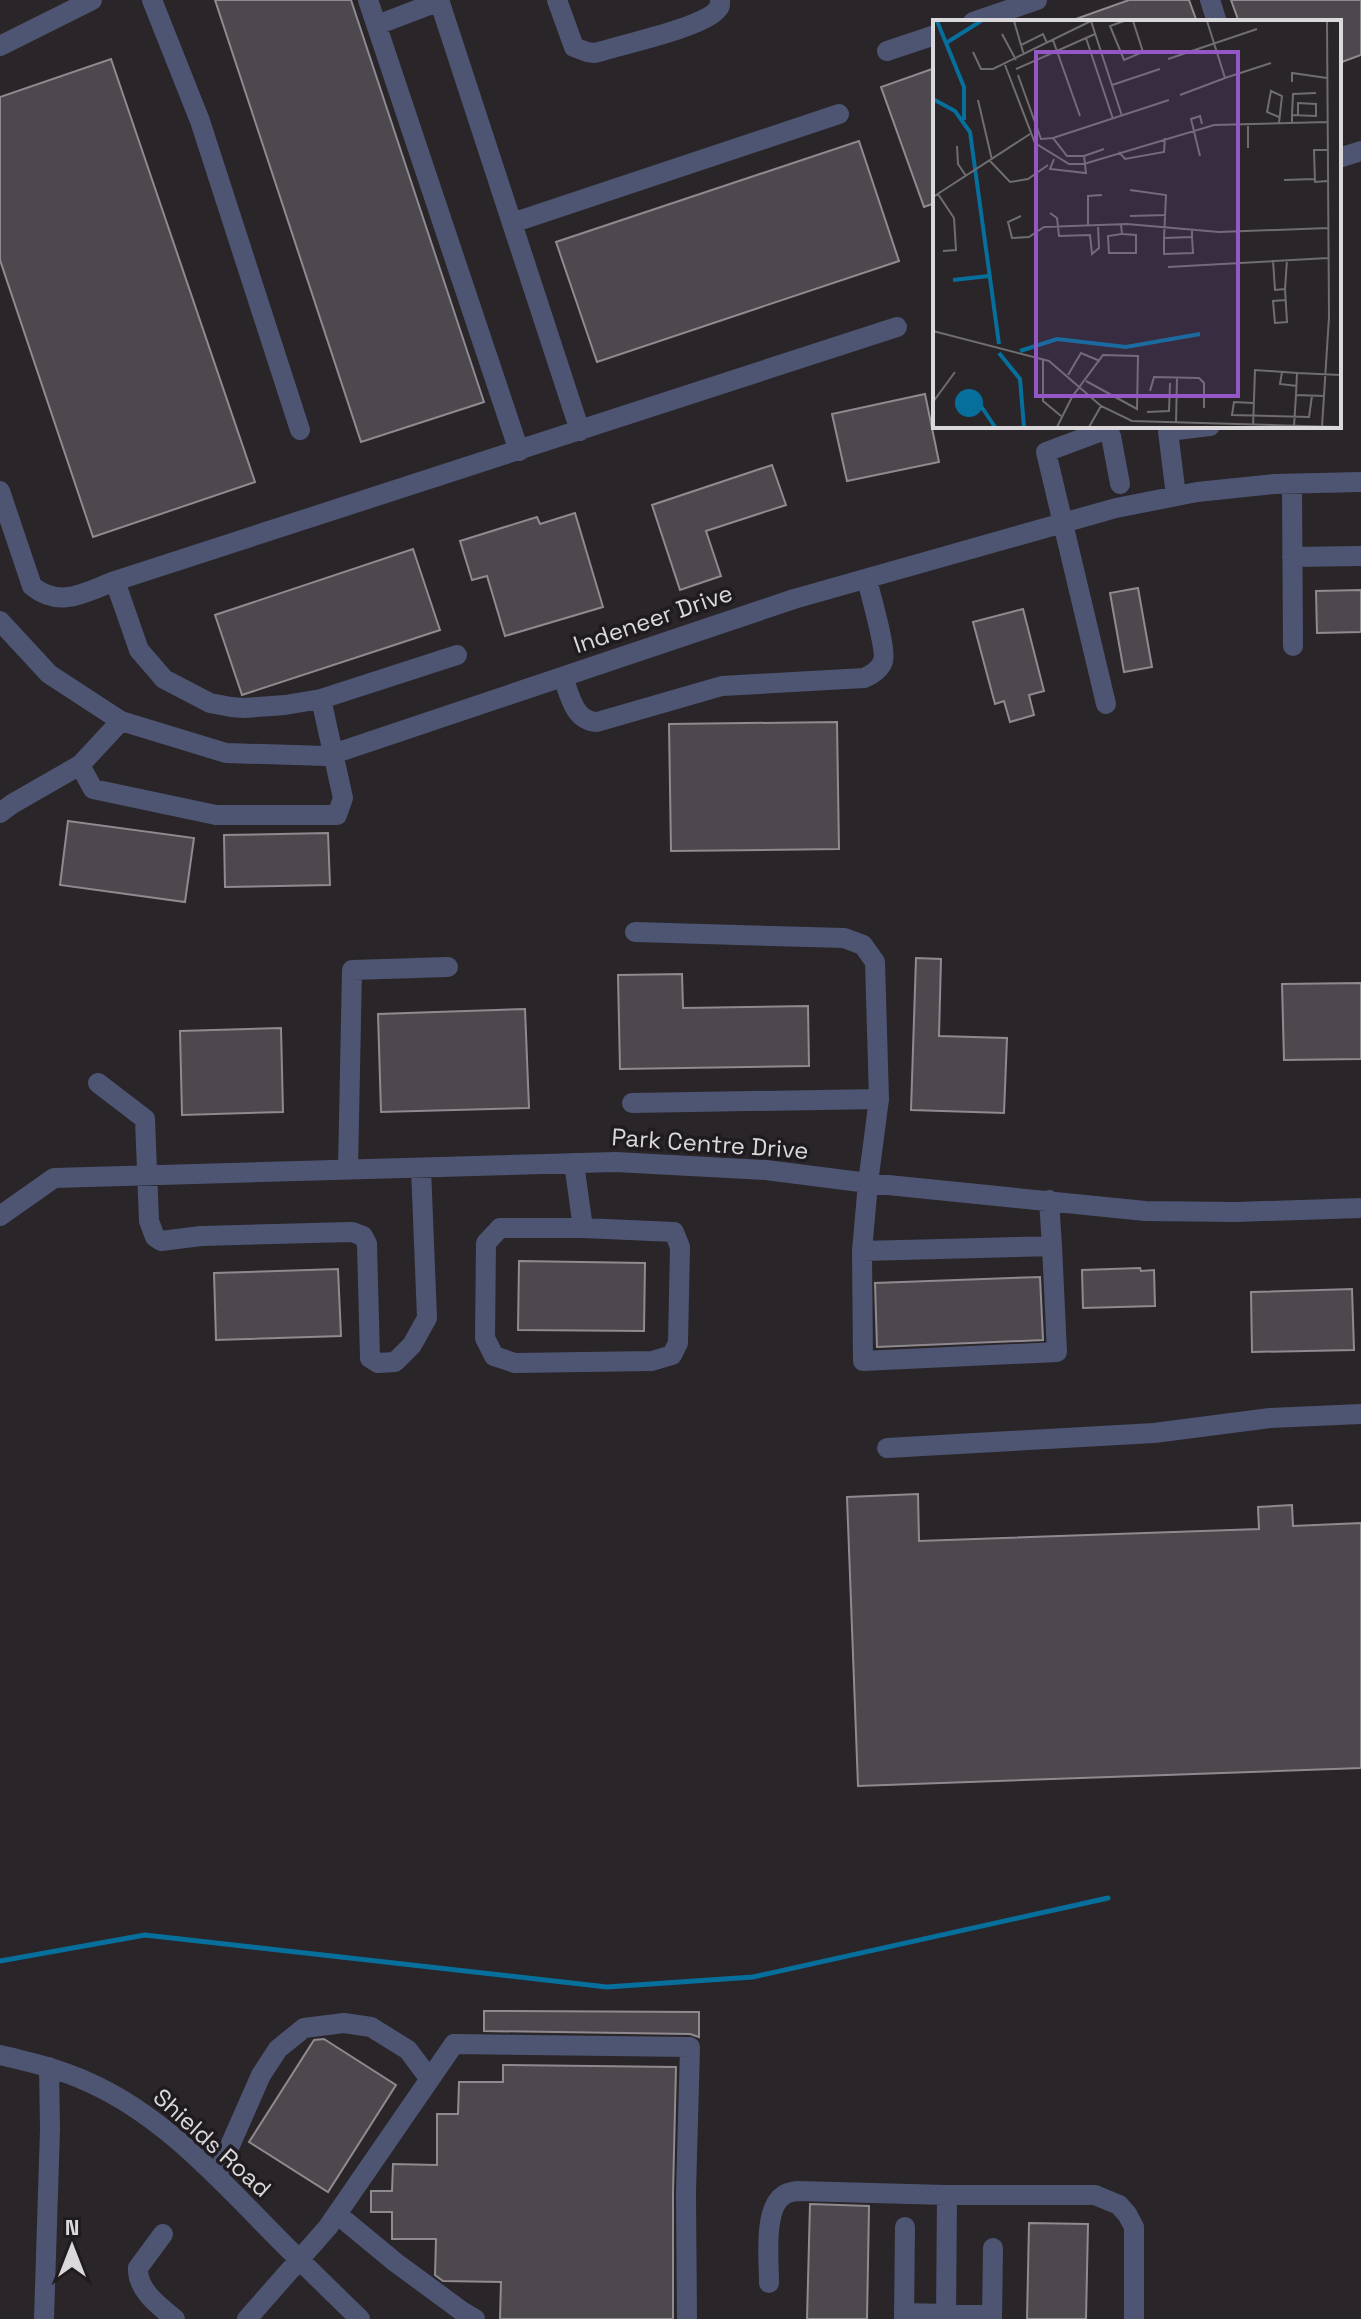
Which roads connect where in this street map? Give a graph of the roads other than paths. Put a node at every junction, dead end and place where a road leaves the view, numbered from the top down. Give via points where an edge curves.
1 (92, 0) edge
2 (152, 0) edge
3 (368, 0) edge
4 (439, 0) edge
5 (557, 0) edge
6 (720, 0) edge
7 (1037, 0) edge
8 (1210, 0) edge
9 (979, 20) edge
10 (1216, 20) edge
11 (377, 25) junction
12 (933, 36) edge
13 (0, 46) edge
14 (887, 51) dead end
15 (839, 114) dead end
16 (1361, 151) edge
17 (1341, 157) edge
18 (512, 223) junction
19 (897, 327) dead end
20 (1193, 428) edge
21 (300, 430) dead end
22 (580, 431) junction
23 (519, 451) junction
24 (1361, 482) edge
25 (1120, 484) dead end
26 (1292, 484) junction
27 (0, 491) edge
28 (1176, 496) junction
29 (1062, 523) junction
30 (1361, 556) edge
31 (1292, 557) junction
32 (867, 579) junction
33 (115, 581) junction
34 (0, 621) edge
35 (1293, 646) dead end
36 (457, 655) dead end
37 (563, 677) junction
38 (321, 699) junction
39 (1106, 704) dead end
40 (121, 721) junction
41 (335, 753) junction
42 (80, 765) junction
43 (0, 813) edge
44 (635, 932) dead end
45 (448, 967) dead end
46 (98, 1083) dead end
47 (879, 1099) junction
48 (632, 1103) dead end
49 (574, 1163) junction
50 (421, 1168) junction
51 (348, 1169) junction
52 (148, 1175) junction
53 (868, 1183) junction
54 (1049, 1200) junction
55 (1361, 1208) edge
56 (0, 1216) edge
57 (583, 1228) junction
58 (1052, 1246) junction
59 (862, 1251) junction
60 (1361, 1414) edge
61 (887, 1448) dead end
62 (0, 2055) edge
63 (49, 2067) junction
64 (429, 2078) junction
65 (217, 2175) junction
66 (947, 2195) junction
67 (337, 2214) junction
68 (905, 2227) dead end
69 (163, 2234) dead end
70 (993, 2248) dead end
71 (299, 2259) junction
72 (769, 2283) dead end
73 (904, 2316) edge
74 (946, 2317) edge
75 (992, 2317) edge
76 (44, 2319) edge
77 (175, 2319) edge
78 (247, 2319) edge
79 (360, 2319) edge
80 (475, 2319) edge
81 (687, 2319) edge
82 (1134, 2319) edge

1 - 13 street
2 - 21 street via 200,121
3 - 11 street
4 - 11 street
4 - 18 street
5 - 6 street via 574,47 595,53 686,27 714,14
7 - 9 street
8 - 10 street
11 - 23 street
12 - 14 street
15 - 18 street
16 - 17 street
18 - 22 street
19 - 22 street
20 - 28 street via 1168,431
22 - 23 street
23 - 33 street
24 - 26 street, Indeneer Drive
25 - 29 street via 1111,436 1105,430 1046,452
26 - 28 street, Indeneer Drive
26 - 31 street
27 - 33 street via 32,586 44,596 67,598
28 - 29 street, Indeneer Drive
29 - 32 street, Indeneer Drive
29 - 39 street
30 - 31 street
31 - 35 street
32 - 37 street, Indeneer Drive
32 - 37 street via 884,650 883,662 864,678 722,686 588,722 577,713
33 - 38 street via 139,650 164,679 210,703 231,707
34 - 40 street, Indeneer Drive via 49,674
36 - 38 street
37 - 41 street, Indeneer Drive
38 - 41 street
40 - 41 street, Indeneer Drive via 226,753
40 - 42 street
41 - 42 street via 343,798 337,815 216,815 93,789
42 - 43 street
44 - 47 street via 844,938 863,945 875,962
45 - 51 street via 352,970
46 - 52 street via 145,1119
47 - 48 street
47 - 53 street
49 - 50 street, Park Centre Drive
49 - 53 street, Park Centre Drive via 766,1170
49 - 57 street
50 - 51 street, Park Centre Drive
50 - 52 street via 427,1318 412,1345 387,1363 370,1358 363,1236 337,1232 161,1241 151,1230
51 - 52 street, Park Centre Drive
52 - 56 street, Park Centre Drive via 54,1178
53 - 54 street, Park Centre Drive
53 - 59 street
54 - 55 street, Park Centre Drive via 1145,1211
54 - 58 street
57 - 57 street via 500,1228 486,1243 485,1338 494,1356 515,1363 652,1361 672,1355 678,1343 680,1247 674,1232
58 - 59 street
58 - 59 street via 1057,1352 863,1361
60 - 61 street via 1270,1418 1154,1433
62 - 63 street, Shields Road
63 - 65 street, Shields Road via 128,2103
63 - 76 street
64 - 65 street via 408,2050 371,2027 344,2023 304,2028 278,2049 261,2075
64 - 67 street
64 - 81 street via 454,2044 690,2047
65 - 71 street, Shields Road
66 - 72 street via 784,2195 773,2207 769,2228
66 - 74 street
66 - 82 street via 1095,2195 1119,2205 1134,2227
67 - 71 street
67 - 80 street
68 - 73 street
69 - 77 street via 137,2273 149,2298
70 - 75 street
71 - 78 street
71 - 79 street, Shields Road
73 - 74 street
74 - 75 street

